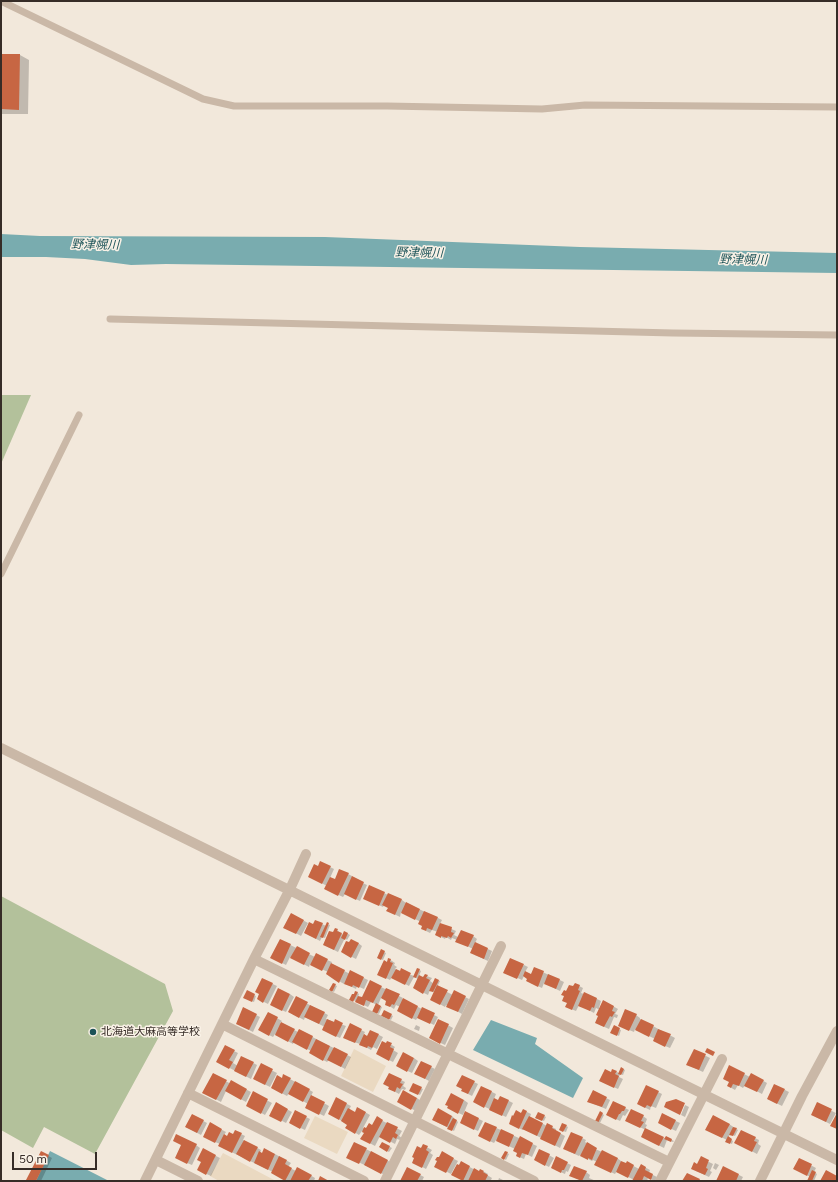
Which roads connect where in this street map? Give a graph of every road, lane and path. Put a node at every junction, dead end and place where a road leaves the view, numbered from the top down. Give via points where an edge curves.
1 (1, 1) edge
2 (837, 107) edge
3 (110, 319) dead end
4 (837, 335) edge
5 (79, 415) dead end
6 (1, 574) edge
7 (1, 748) edge
8 (306, 854) dead end
9 (290, 890) junction
10 (501, 946) dead end
11 (254, 959) junction
12 (482, 984) junction
13 (222, 1024) junction
14 (837, 1031) edge
15 (448, 1054) junction
16 (722, 1059) dead end
17 (188, 1093) junction
18 (704, 1094) junction
19 (414, 1122) junction
20 (784, 1133) junction
21 (156, 1160) junction
22 (837, 1160) edge
23 (669, 1162) junction
24 (145, 1181) edge
25 (198, 1181) edge
26 (364, 1181) edge
27 (384, 1181) edge
28 (534, 1181) edge
29 (660, 1181) edge
30 (760, 1181) edge

1 - 2 lane via 203,99 234,106 542,110 585,105
3 - 4 lane via 673,334
5 - 6 lane
7 - 9 street
8 - 9 street
9 - 11 street
9 - 12 street
10 - 12 street
11 - 13 street
11 - 15 street
12 - 15 street
12 - 18 street
13 - 17 street
13 - 19 street
14 - 20 street
15 - 19 street
15 - 23 street
16 - 18 street
17 - 21 street
17 - 26 street
18 - 20 street
18 - 23 street
19 - 27 street
19 - 28 street
20 - 22 street
20 - 30 street
21 - 24 street
21 - 25 street
23 - 29 street

